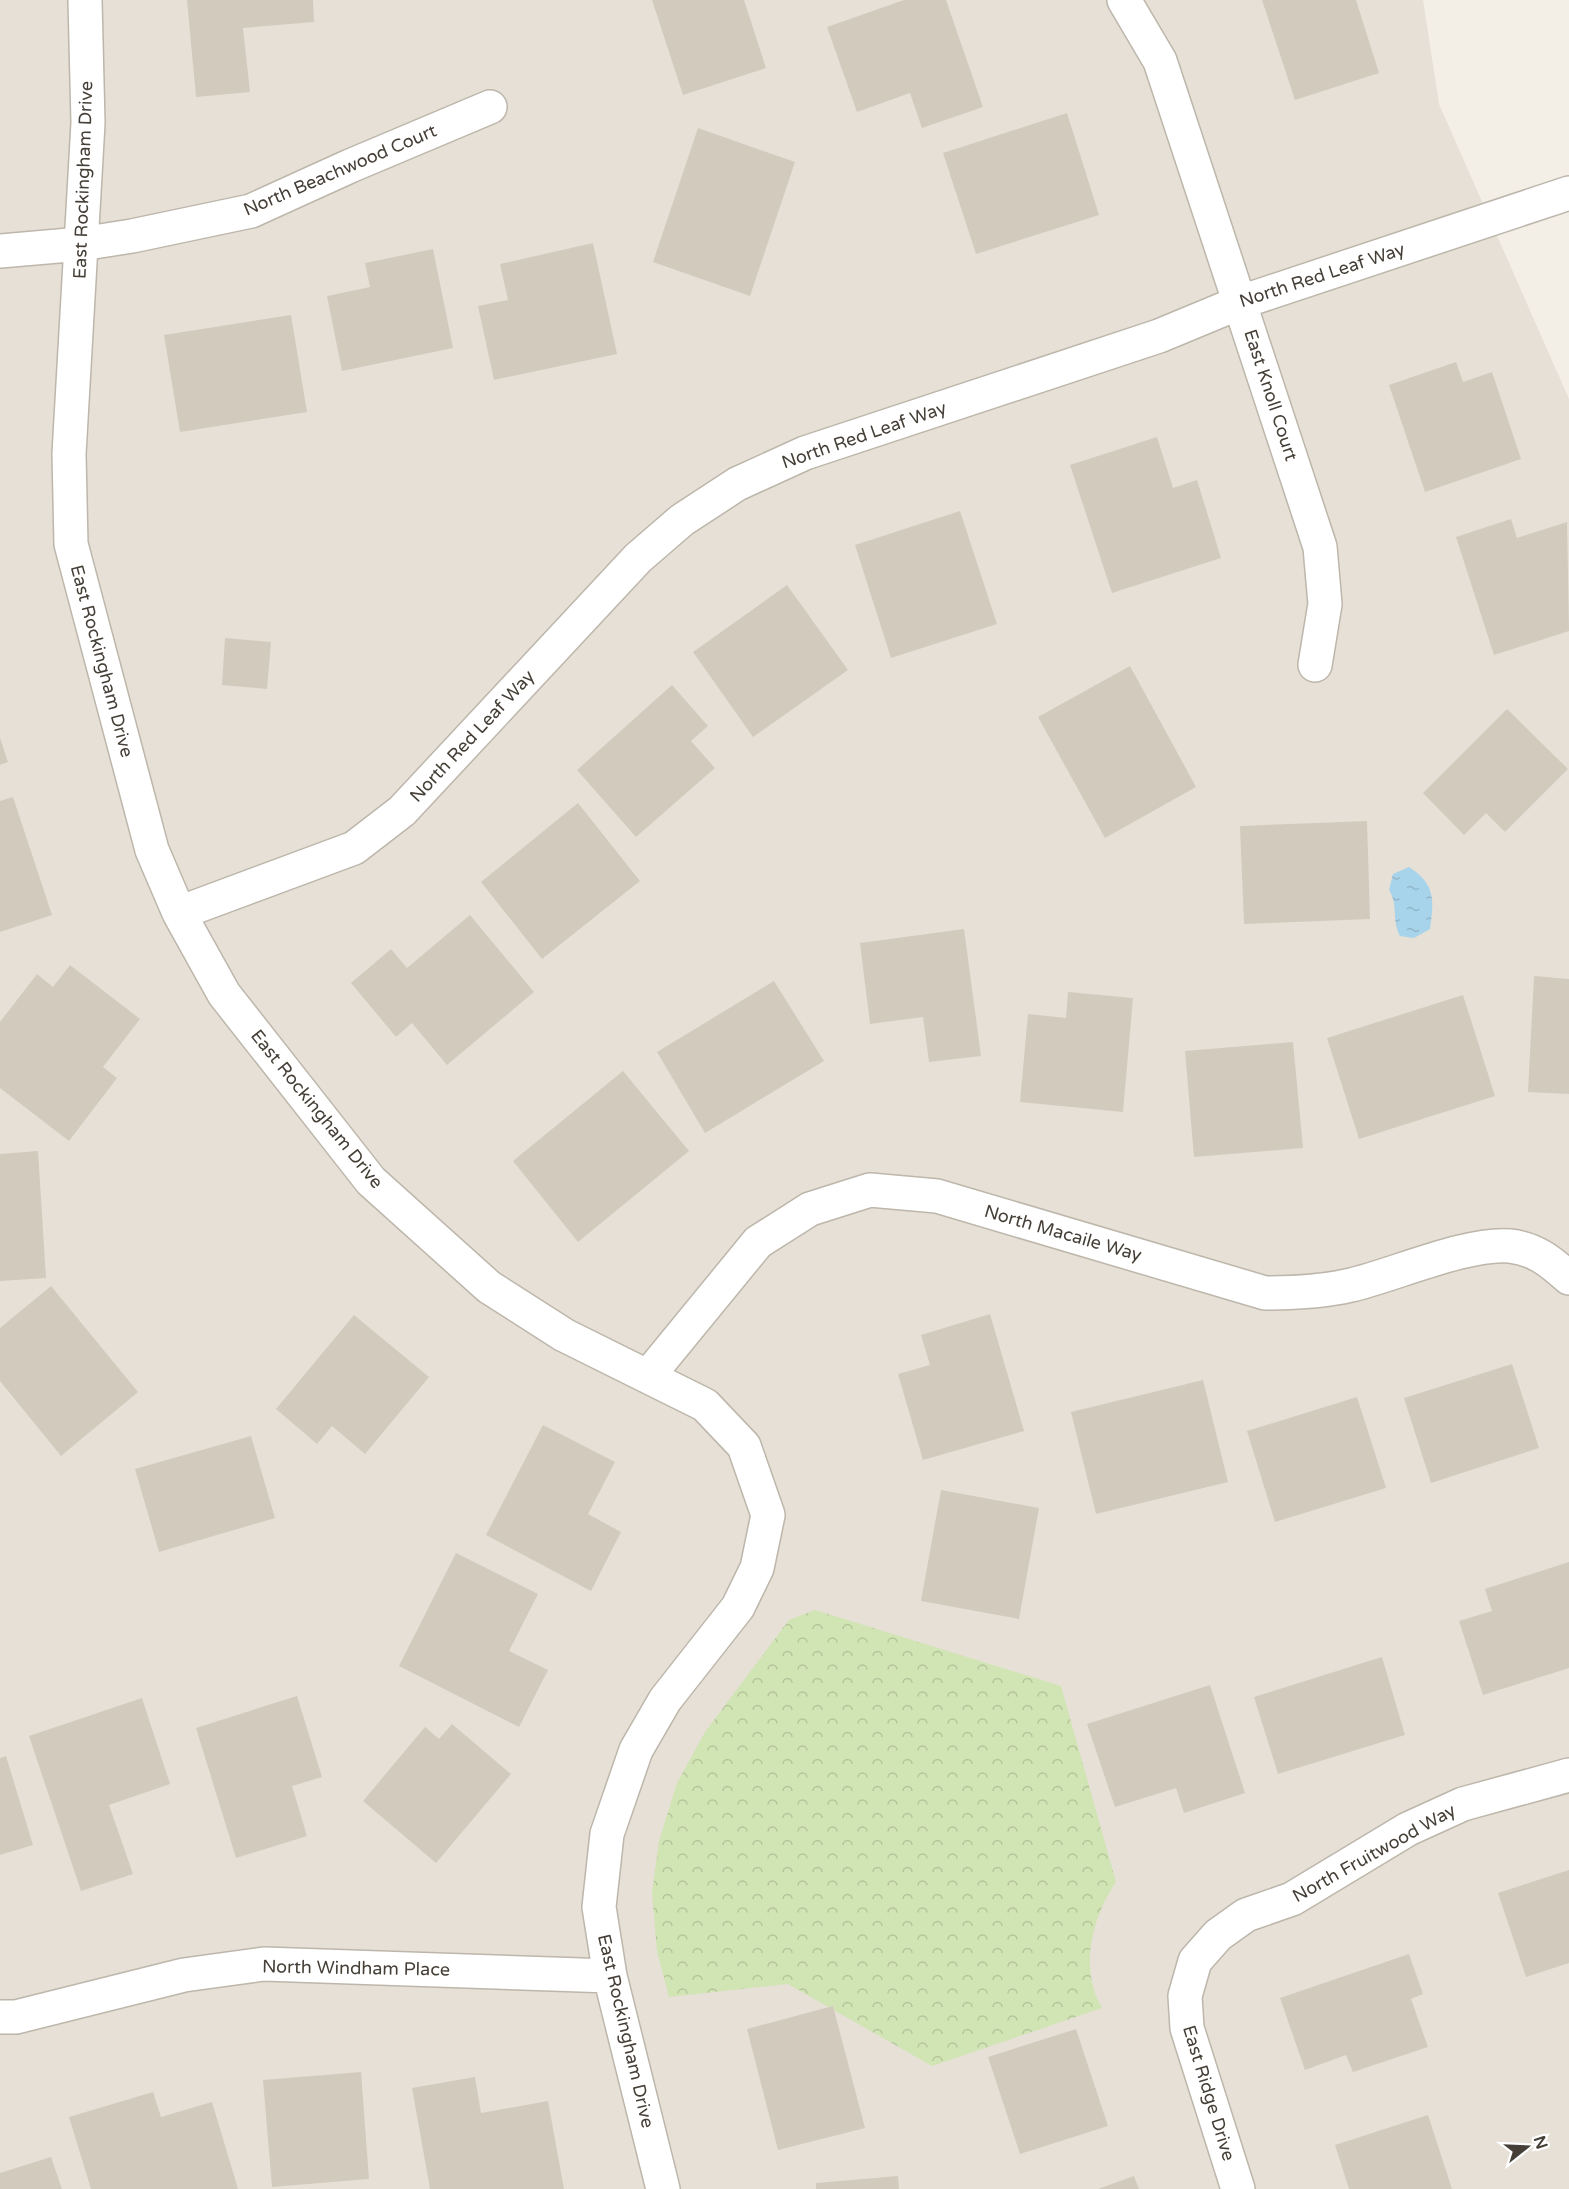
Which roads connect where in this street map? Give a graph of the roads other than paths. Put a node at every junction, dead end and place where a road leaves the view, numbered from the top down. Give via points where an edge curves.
1 (86, 0) edge
2 (1124, 0) edge
3 (490, 107) dead end
4 (1569, 193) edge
5 (81, 244) junction
6 (0, 251) edge
7 (1241, 302) junction
8 (1316, 665) dead end
9 (178, 913) junction
10 (1569, 1278) edge
11 (649, 1375) junction
12 (1569, 1775) edge
13 (1195, 1961) joint
14 (610, 1976) junction
15 (0, 2017) edge
16 (663, 2189) edge
17 (1238, 2189) edge

1 - 5 street, East Rockingham Drive via 88,123
2 - 7 street, East Knoll Court via 1160,61
3 - 5 street, North Beachwood Court via 251,211
4 - 7 street, North Red Leaf Way
5 - 6 street, North Beachwood Court
5 - 9 street, East Rockingham Drive via 69,454 71,544 152,850
7 - 8 street, East Knoll Court via 1320,547 1325,604
7 - 9 street, North Red Leaf Way via 1159,336 805,453 737,484 682,520 638,558 402,811 354,848
9 - 11 street, East Rockingham Drive via 224,994 371,1181 489,1287 564,1335
10 - 11 street, North Macaile Way via 1543,1255 1510,1246 1478,1248 1351,1285 1307,1293 1265,1293 937,1196 870,1190 810,1209 758,1242
11 - 14 street, East Rockingham Drive via 705,1405 744,1446 768,1515 757,1568 738,1607 665,1700 636,1750 607,1834 599,1907
12 - 13 street, North Fruitwood Way via 1463,1804 1408,1830 1292,1899 1246,1915 1218,1935
13 - 17 street, East Ridge Drive via 1185,1996 1187,2028
14 - 15 street, North Windham Place via 264,1964 184,1975 16,2017
14 - 16 street, East Rockingham Drive

